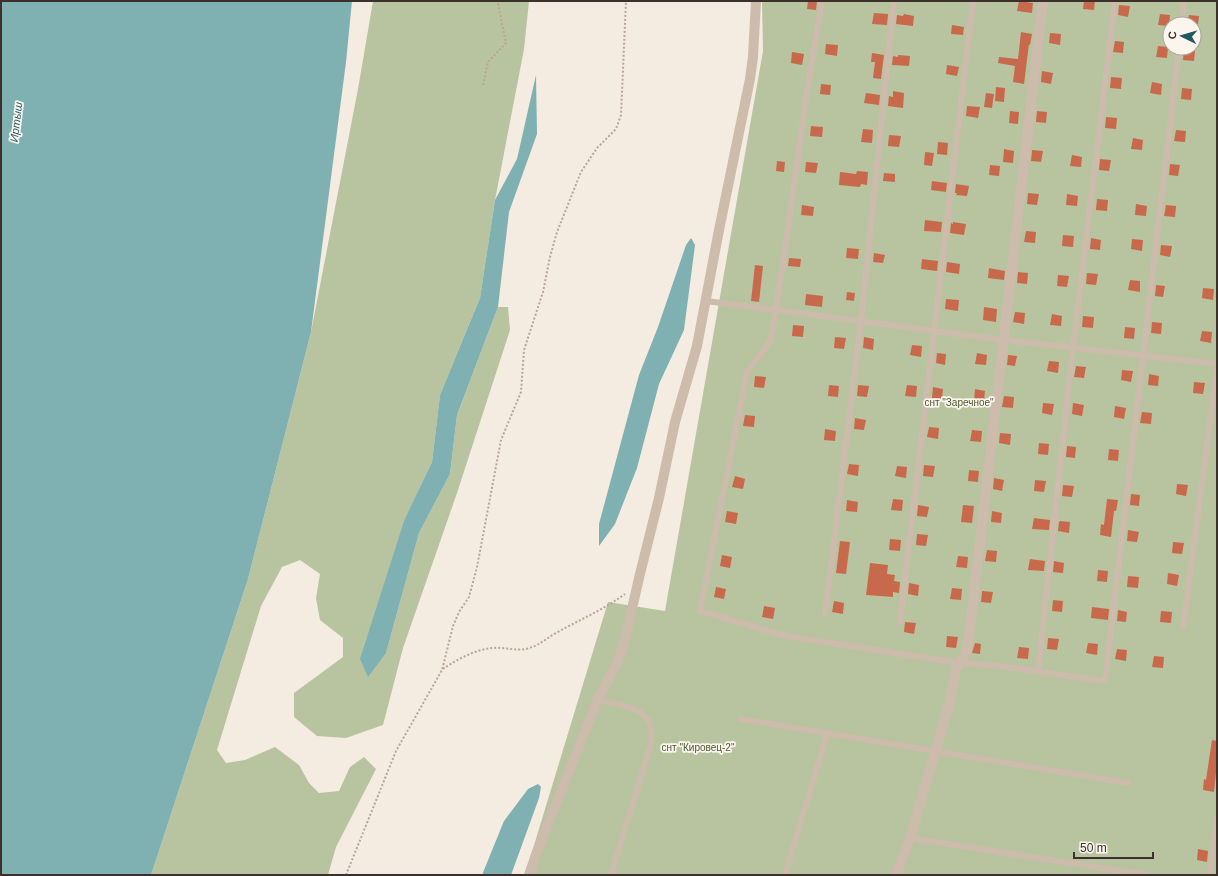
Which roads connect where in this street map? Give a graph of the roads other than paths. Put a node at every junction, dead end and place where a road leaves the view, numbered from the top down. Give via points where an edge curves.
1 (756, 1) edge
2 (822, 1) edge
3 (894, 1) edge
4 (973, 1) edge
5 (1043, 1) edge
6 (1115, 1) edge
7 (1184, 1) edge
8 (1182, 16) edge
9 (1178, 56) edge
10 (706, 300) junction
11 (775, 310) junction
12 (861, 321) junction
13 (934, 331) junction
14 (1004, 340) junction
15 (1073, 347) junction
16 (1143, 356) junction
17 (1217, 364) edge
18 (1217, 369) edge
19 (825, 614) dead end
20 (900, 622) dead end
21 (1183, 627) dead end
22 (960, 663) junction
23 (1038, 671) junction
24 (598, 699) junction
25 (741, 719) dead end
26 (827, 734) junction
27 (935, 750) junction
28 (1128, 783) dead end
29 (1217, 817) edge
30 (910, 838) junction
31 (529, 875) edge
32 (611, 875) edge
33 (785, 875) edge
34 (896, 875) edge
35 (1147, 875) edge
36 (1210, 875) edge

1 - 10 street via 750,79
2 - 11 lane
3 - 12 lane
4 - 13 lane
5 - 14 street
6 - 15 lane
7 - 8 lane
9 - 16 lane
10 - 11 lane
10 - 24 street via 624,644 618,662
11 - 12 lane
11 - 22 lane via 770,340 747,372 700,611 786,636
12 - 13 lane
12 - 19 lane
13 - 14 lane
13 - 20 lane
14 - 15 lane
14 - 22 street via 968,645
15 - 16 lane
15 - 23 lane
16 - 17 lane
16 - 23 lane via 1105,681
18 - 21 lane
22 - 23 lane
22 - 27 street
24 - 31 street
24 - 32 lane via 637,710 647,718 652,729 650,744
25 - 26 lane
26 - 27 lane
26 - 33 lane
27 - 28 lane
27 - 30 street
29 - 36 lane
30 - 34 street
30 - 35 lane

